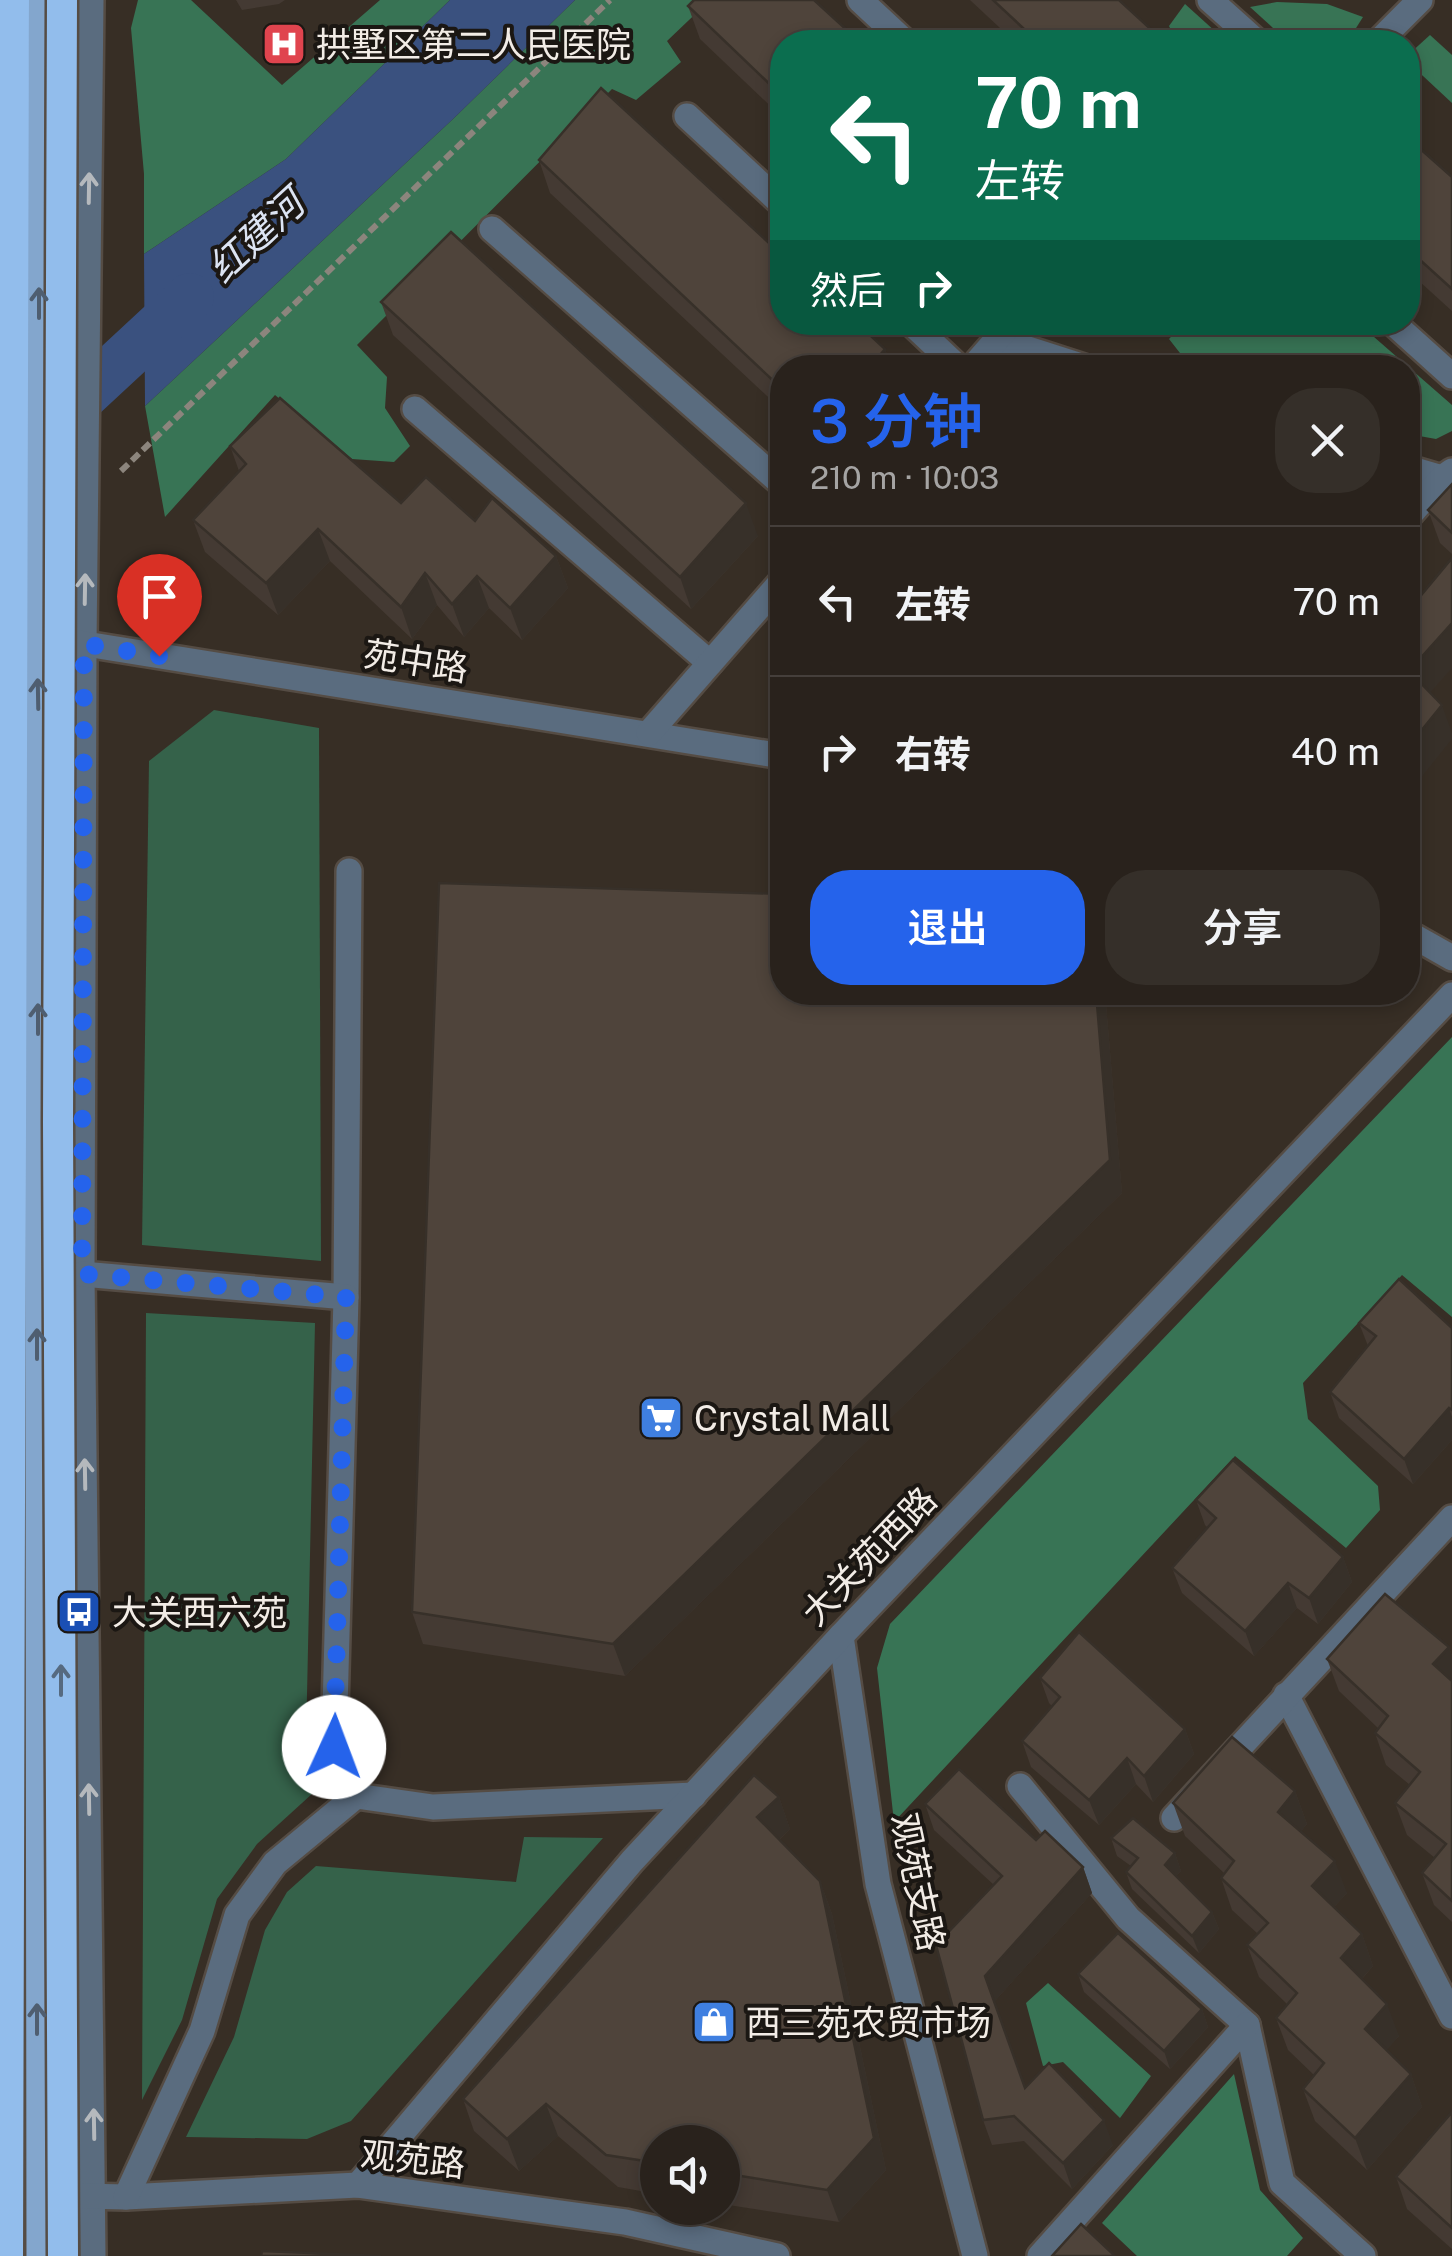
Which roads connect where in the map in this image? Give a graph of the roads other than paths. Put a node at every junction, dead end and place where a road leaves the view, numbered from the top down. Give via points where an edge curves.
1 (14, 0) edge
2 (41, 0) edge
3 (62, 0) edge
4 (91, 0) edge
5 (860, 0) edge
6 (1210, 0) edge
7 (1420, 0) edge
8 (893, 30) edge
9 (1244, 30) edge
10 (1390, 30) edge
11 (686, 116) dead end
12 (770, 193) edge
13 (492, 229) dead end
14 (924, 335) edge
15 (1001, 335) edge
16 (1013, 335) edge
17 (1406, 335) edge
18 (945, 355) edge
19 (983, 355) edge
20 (1058, 355) edge
21 (1452, 376) edge
22 (415, 409) dead end
23 (1420, 470) edge
24 (770, 473) edge
25 (1447, 475) edge
26 (1420, 505) edge
27 (770, 594) edge
28 (37, 636) junction
29 (84, 644) junction
30 (710, 662) junction
31 (649, 732) junction
32 (770, 754) edge
33 (349, 871) dead end
34 (1420, 940) edge
35 (1452, 958) edge
36 (1452, 994) edge
37 (82, 1274) junction
38 (346, 1297) junction
39 (1450, 1524) edge
40 (840, 1636) junction
41 (1286, 1696) junction
42 (1020, 1786) dead end
43 (356, 1796) junction
44 (694, 1796) junction
45 (1174, 1818) edge
46 (1452, 2016) edge
47 (1248, 2025) junction
48 (358, 2185) junction
49 (37, 2195) junction
50 (95, 2196) junction
51 (126, 2197) junction
52 (1334, 2247) edge
53 (8, 2256) edge
54 (38, 2256) edge
55 (63, 2256) edge
56 (93, 2256) edge
57 (777, 2256) edge
58 (975, 2256) edge
59 (1040, 2256) edge
60 (1363, 2256) edge

1 - 53 highway
28 -> 2 main road
55 -> 3 highway, bridge
29 -> 4 street
5 - 8 street
6 - 9 street
7 - 10 street
11 - 12 street
13 - 24 street
14 - 18 street
15 - 19 street
16 - 20 street
17 - 21 street
22 - 30 street
23 - 25 street
25 - 26 street
27 - 30 street
28 - 29 street, 苑中路
49 -> 28 main road
29 - 31 street, 苑中路
29 - 37 street
30 - 31 street
31 - 32 street, 苑中路
33 - 38 street
34 - 35 street
36 - 40 street, 大关苑西路
37 - 38 street
50 -> 37 street
38 - 43 street via 334,1747
39 - 41 street
40 - 44 street, 大关苑西路
40 - 58 street, 观苑支路 via 878,1884
41 - 45 street
41 - 46 street
42 - 47 street via 1128,1918
43 - 44 street via 433,1807
43 - 51 street via 275,1863 236,1915 202,2031
44 - 48 street, 大关苑西路
47 - 52 street via 1282,2183
47 - 59 street
48 - 51 street, 观苑路
48 - 57 street, 观苑路 via 625,2222
49 - 50 street, 观苑路
49 - 54 main road
50 - 51 street, 观苑路
50 - 56 street
52 - 60 street

